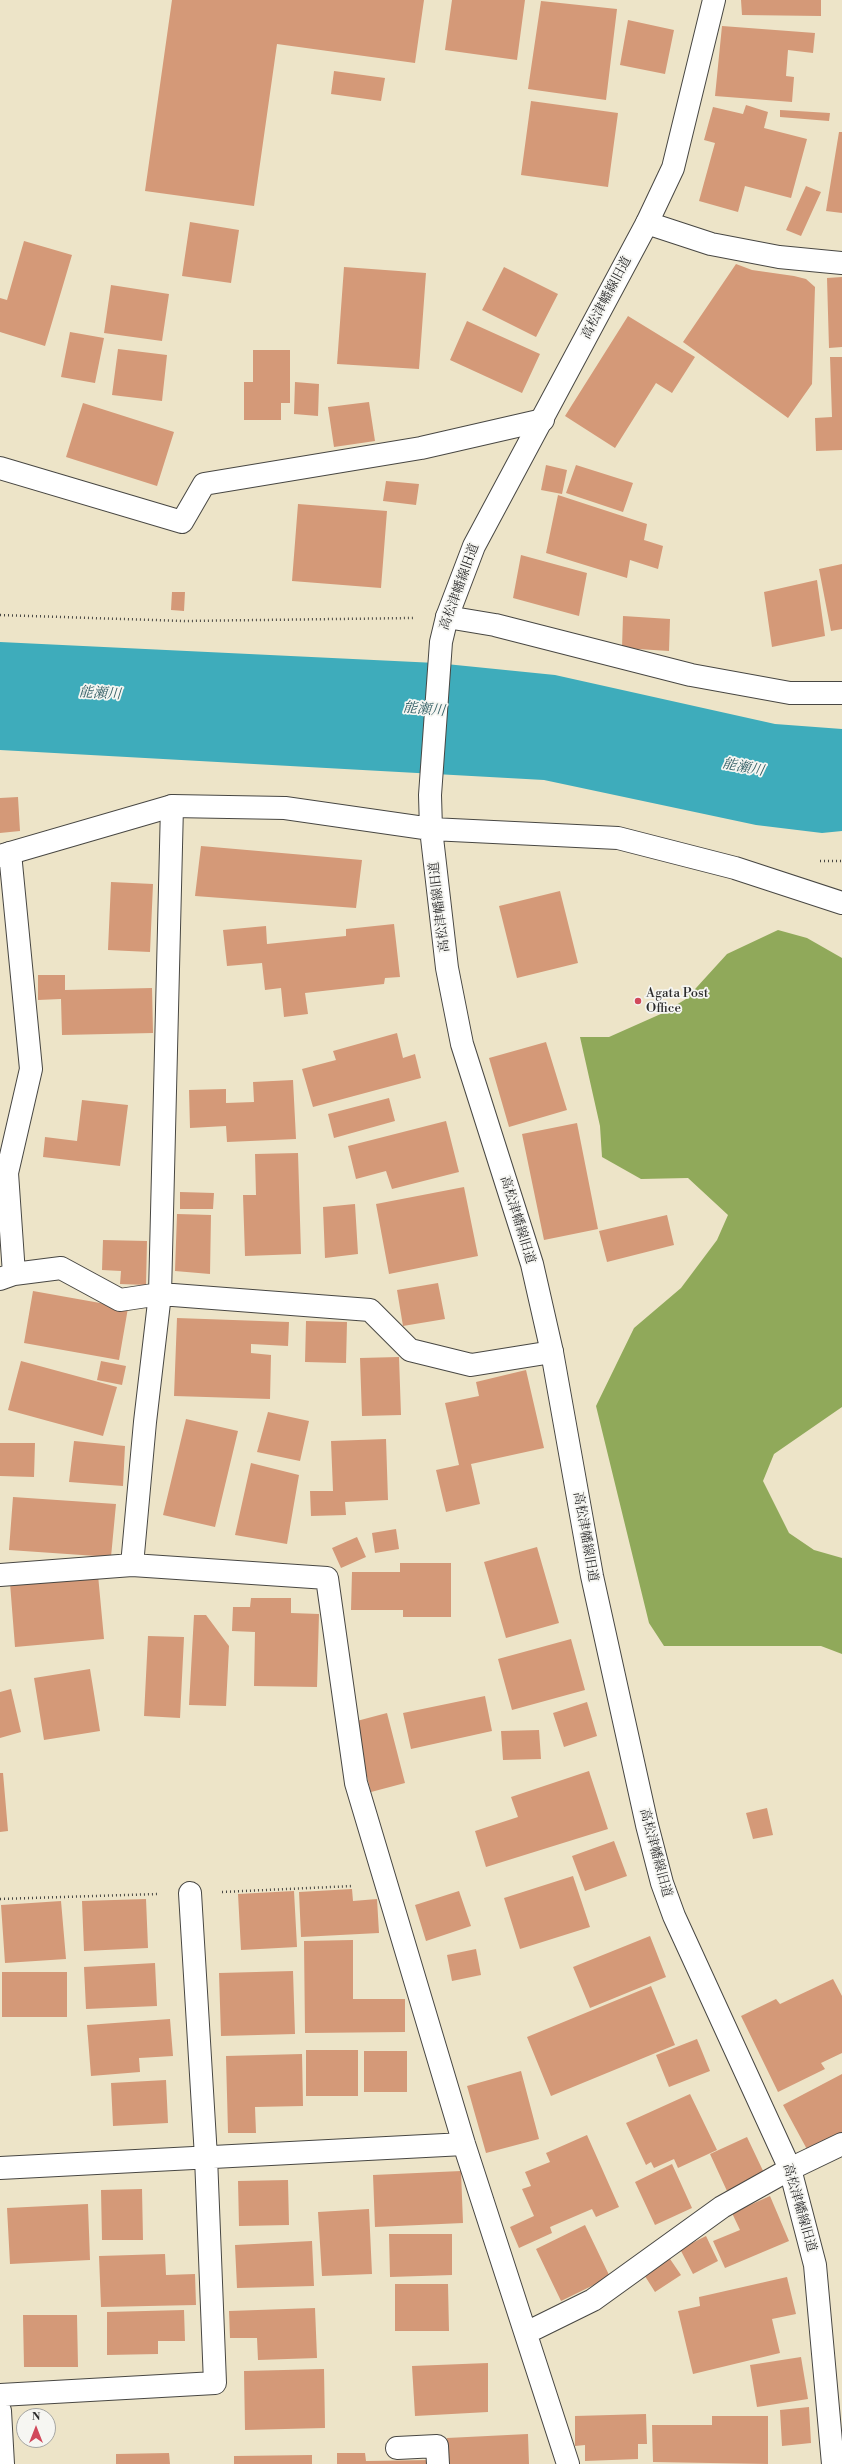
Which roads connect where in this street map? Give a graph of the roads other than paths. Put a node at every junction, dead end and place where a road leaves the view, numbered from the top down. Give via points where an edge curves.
1 (714, 0) edge
2 (646, 223) junction
3 (842, 263) edge
4 (542, 420) junction
5 (0, 468) edge
6 (447, 618) junction
7 (842, 693) edge
8 (172, 806) junction
9 (431, 829) junction
10 (5, 854) edge
11 (842, 903) edge
12 (7, 1276) edge
13 (160, 1294) junction
14 (552, 1352) junction
15 (132, 1565) junction
16 (0, 1575) edge
17 (190, 1893) dead end
18 (464, 2144) junction
19 (842, 2144) edge
20 (206, 2157) junction
21 (0, 2168) edge
22 (790, 2169) junction
23 (526, 2333) junction
24 (0, 2395) edge
25 (0, 2411) edge
26 (397, 2448) dead end
27 (3, 2464) edge
28 (438, 2464) edge
29 (568, 2464) edge
30 (833, 2464) edge

1 - 2 street, 高松津幡線旧道 via 673,168
2 - 3 street via 711,244 779,257
2 - 4 street, 高松津幡線旧道
4 - 5 street via 421,448 204,484 182,522
4 - 6 street, 高松津幡線旧道 via 474,546
6 - 7 street via 495,625 690,675 790,693
6 - 9 street, 高松津幡線旧道 via 441,642 430,796
8 - 9 street via 285,808
8 - 10 street
8 - 13 street
9 - 11 street via 618,838 734,868
9 - 14 street, 高松津幡線旧道 via 447,968 462,1044 532,1264
10 - 12 street via 31,1069 7,1173
12 - 13 street via 61,1268 120,1300
13 - 14 street via 370,1310 410,1350 471,1365
13 - 15 street via 144,1422
14 - 22 street, 高松津幡線旧道 via 592,1576 646,1825 662,1883 674,1916
15 - 16 street
15 - 18 street via 327,1578 356,1783
17 - 20 street
18 - 20 street
18 - 23 street
19 - 22 street
20 - 21 street
20 - 24 street via 215,2383
22 - 23 street via 722,2207 593,2300
22 - 30 street, 高松津幡線旧道 via 815,2265
23 - 29 street
25 - 27 street
26 - 28 street via 437,2446

